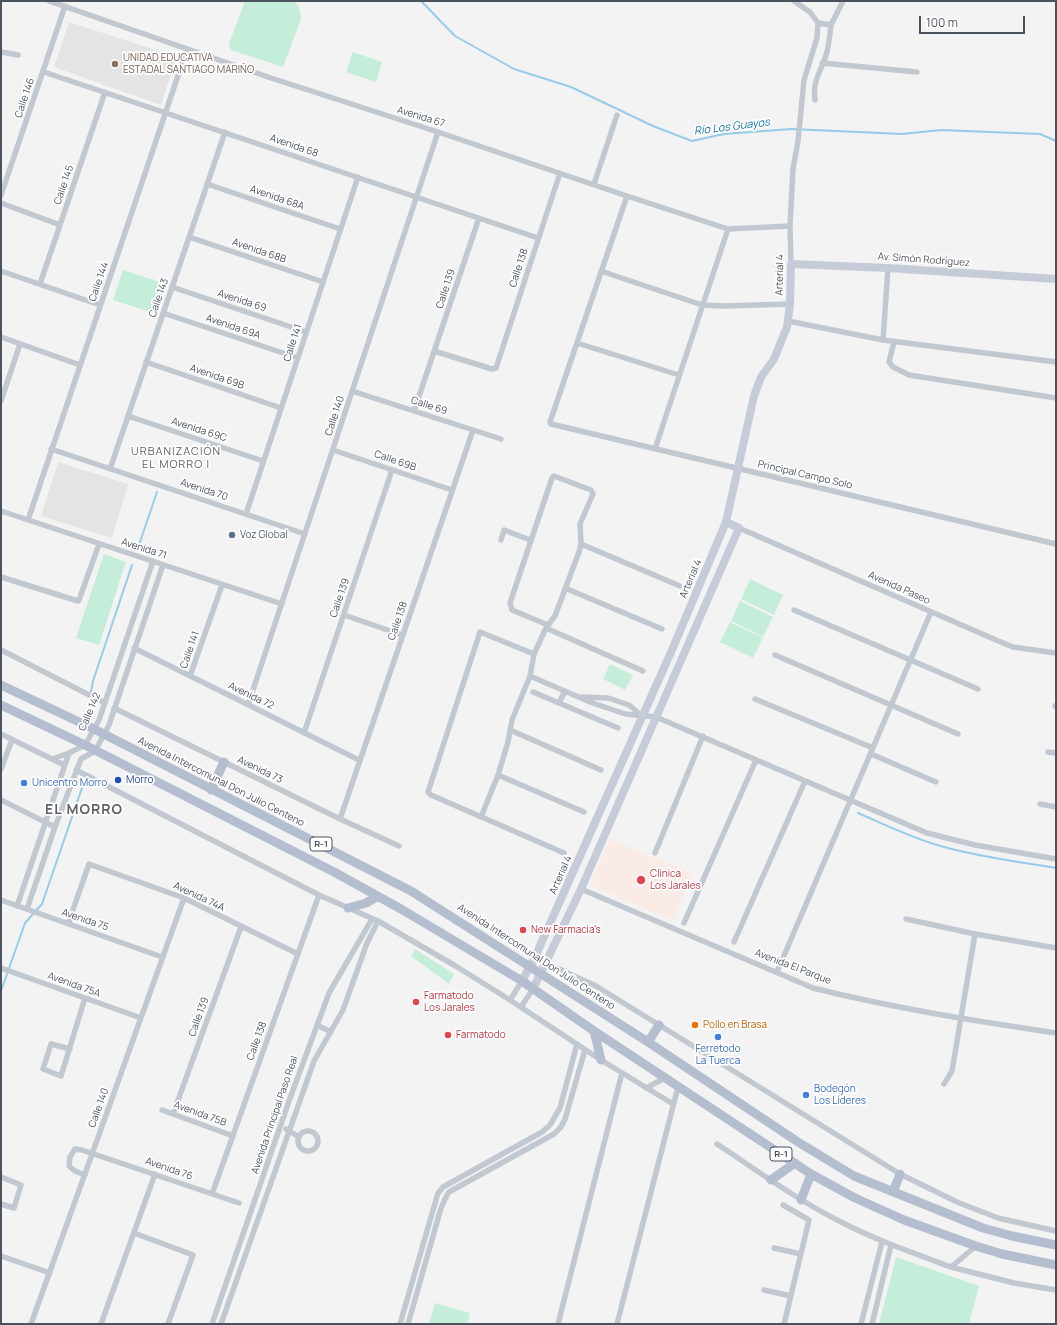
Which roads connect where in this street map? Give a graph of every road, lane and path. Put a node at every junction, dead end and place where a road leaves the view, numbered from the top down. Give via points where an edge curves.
1 (49, 1) edge
2 (794, 1) edge
3 (843, 1) edge
4 (66, 6) junction
5 (818, 23) junction
6 (831, 25) junction
7 (187, 49) junction
8 (1, 52) edge
9 (18, 56) dead end
10 (822, 63) junction
11 (44, 72) junction
12 (917, 72) dead end
13 (105, 92) junction
14 (815, 100) dead end
15 (166, 113) junction
16 (617, 115) dead end
17 (224, 132) junction
18 (438, 132) junction
19 (560, 173) junction
20 (358, 177) junction
21 (207, 184) junction
22 (594, 184) junction
23 (1, 195) edge
24 (627, 196) junction
25 (417, 197) junction
26 (1, 204) edge
27 (479, 218) junction
28 (60, 224) junction
29 (790, 226) junction
30 (728, 228) junction
31 (340, 229) junction
32 (189, 237) junction
33 (538, 238) junction
34 (791, 264) junction
35 (888, 268) junction
36 (1, 271) edge
37 (601, 271) junction
38 (1056, 279) edge
39 (323, 282) junction
40 (40, 284) junction
41 (172, 287) junction
42 (790, 304) junction
43 (100, 305) junction
44 (702, 305) junction
45 (163, 312) junction
46 (788, 321) junction
47 (306, 332) junction
48 (1, 337) edge
49 (883, 340) junction
50 (894, 342) junction
51 (577, 343) junction
52 (20, 344) junction
53 (434, 351) junction
54 (298, 358) junction
55 (146, 362) junction
56 (1056, 362) edge
57 (80, 365) junction
58 (679, 375) junction
59 (352, 391) junction
60 (1056, 398) edge
61 (1, 400) edge
62 (281, 408) junction
63 (414, 411) junction
64 (128, 416) junction
65 (473, 430) junction
66 (501, 439) dead end
67 (52, 449) junction
68 (655, 449) junction
69 (333, 450) junction
70 (263, 461) junction
71 (110, 469) junction
72 (738, 469) junction
73 (392, 470) junction
74 (452, 490) junction
75 (1, 511) edge
76 (246, 514) junction
77 (28, 520) junction
78 (726, 522) junction
79 (739, 528) junction
80 (305, 534) junction
81 (501, 540) dead end
82 (530, 540) junction
83 (99, 544) junction
84 (581, 544) junction
85 (1056, 544) edge
86 (153, 561) junction
87 (163, 565) junction
88 (1, 577) edge
89 (222, 585) junction
90 (680, 586) dead end
91 (565, 588) junction
92 (282, 604) junction
93 (794, 610) dead end
94 (931, 612) junction
95 (344, 615) junction
96 (547, 627) junction
97 (662, 629) dead end
98 (402, 635) junction
99 (134, 648) junction
100 (1, 650) edge
101 (1056, 653) edge
102 (534, 654) junction
103 (775, 655) dead end
104 (911, 660) junction
105 (643, 671) dead end
106 (190, 676) junction
107 (530, 676) junction
108 (1, 685) edge
109 (978, 689) dead end
110 (565, 691) junction
111 (533, 692) dead end
112 (582, 697) junction
113 (755, 699) dead end
114 (105, 703) junction
115 (559, 703) junction
116 (1, 705) edge
117 (248, 705) junction
118 (892, 706) junction
119 (114, 708) junction
120 (642, 716) junction
121 (656, 717) junction
122 (618, 728) dead end
123 (94, 729) junction
124 (510, 730) junction
125 (304, 732) junction
126 (1, 734) edge
127 (958, 734) dead end
128 (104, 735) junction
129 (703, 736) junction
130 (12, 740) junction
131 (85, 745) junction
132 (95, 751) junction
133 (872, 751) junction
134 (1048, 752) dead end
135 (70, 753) junction
136 (1056, 753) edge
137 (52, 759) junction
138 (359, 760) junction
139 (756, 760) junction
140 (224, 762) junction
141 (64, 765) junction
142 (1, 769) edge
143 (76, 770) junction
144 (601, 770) dead end
145 (498, 775) junction
146 (805, 781) junction
147 (936, 782) dead end
148 (211, 790) junction
149 (1, 800) edge
150 (851, 800) junction
151 (1040, 804) dead end
152 (1056, 807) edge
153 (584, 812) dead end
154 (481, 817) junction
155 (340, 819) junction
156 (47, 822) junction
157 (55, 827) junction
158 (399, 846) dead end
159 (564, 853) dead end
160 (655, 853) dead end
161 (1056, 859) edge
162 (568, 884) junction
163 (581, 889) junction
164 (319, 895) junction
165 (378, 896) junction
166 (184, 898) junction
167 (1, 900) edge
168 (17, 906) junction
169 (348, 908) junction
170 (28, 910) junction
171 (906, 919) dead end
172 (375, 920) junction
173 (684, 923) dead end
174 (68, 924) junction
175 (241, 927) junction
176 (975, 934) junction
177 (734, 942) dead end
178 (1056, 948) edge
179 (298, 954) junction
180 (162, 957) junction
181 (546, 963) junction
182 (531, 966) junction
183 (2, 968) edge
184 (777, 972) junction
185 (542, 973) junction
186 (522, 981) junction
187 (533, 989) junction
188 (85, 998) junction
189 (510, 1000) junction
190 (521, 1007) junction
191 (141, 1018) junction
192 (962, 1019) junction
193 (658, 1024) junction
194 (316, 1025) junction
195 (594, 1031) junction
196 (331, 1032) junction
197 (1056, 1034) edge
198 (648, 1042) junction
199 (576, 1044) junction
200 (70, 1049) junction
201 (585, 1050) junction
202 (601, 1060) junction
203 (622, 1073) junction
204 (665, 1078) junction
205 (944, 1084) dead end
206 (678, 1087) junction
207 (646, 1088) junction
208 (673, 1104) junction
209 (162, 1110) dead end
210 (173, 1114) junction
211 (280, 1127) junction
212 (289, 1130) junction
213 (233, 1136) junction
214 (299, 1137) dead end
215 (717, 1144) dead end
216 (93, 1153) junction
217 (795, 1163) junction
218 (155, 1174) junction
219 (811, 1174) junction
220 (900, 1174) junction
221 (84, 1175) junction
222 (1, 1177) edge
223 (771, 1180) junction
224 (440, 1190) junction
225 (893, 1192) junction
226 (212, 1194) junction
227 (447, 1195) junction
228 (801, 1200) junction
229 (239, 1203) dead end
230 (1, 1204) edge
231 (783, 1205) dead end
232 (1056, 1231) edge
233 (134, 1233) junction
234 (882, 1242) junction
235 (1056, 1244) edge
236 (891, 1245) junction
237 (976, 1246) junction
238 (774, 1248) dead end
239 (801, 1254) junction
240 (1, 1256) edge
241 (1056, 1265) edge
242 (951, 1267) junction
243 (50, 1273) junction
244 (764, 1290) dead end
245 (1056, 1290) edge
246 (791, 1296) junction
247 (403, 1312) junction
248 (411, 1314) junction
249 (31, 1324) edge
250 (101, 1324) edge
251 (168, 1324) edge
252 (212, 1324) edge
253 (221, 1324) edge
254 (400, 1324) edge
255 (408, 1324) edge
256 (558, 1324) edge
257 (617, 1324) edge
258 (784, 1324) edge
259 (861, 1324) edge
260 (872, 1324) edge

1 - 4 street, Avenida 67
2 - 5 street via 810,12
3 - 6 street
4 - 7 street, Avenida 67
4 - 11 street, Calle 146
5 - 6 street
5 - 29 street, Arterial 4 via 817,38 804,80
6 - 10 street
7 - 15 street, Calle 144
7 - 18 street, Avenida 67
8 - 9 street
10 - 12 street
10 - 14 street via 817,76
11 - 13 street, Avenida 68
11 - 23 street, Calle 146
13 - 15 street, Avenida 68
13 - 28 street, Calle 145
15 - 17 street, Avenida 68
15 - 43 street, Calle 144
16 - 22 street
17 - 20 street, Avenida 68
17 - 21 street, Calle 143
18 - 19 street, Avenida 67
18 - 25 street, Calle 140
19 - 22 street, Avenida 67
19 - 33 street, Calle 138
20 - 25 street, Avenida 68
20 - 31 street, Calle 141
21 - 31 street, Avenida 68A
21 - 32 street, Calle 143
22 - 24 street, Avenida 67
24 - 30 street, Avenida 67
24 - 37 street
25 - 27 street, Avenida 68
25 - 59 street, Calle 140
26 - 28 street
27 - 33 street, Avenida 68
27 - 53 street, Calle 139
28 - 40 street, Calle 145
29 - 30 street, Avenida 67
29 - 34 street, Arterial 4
30 - 44 street
31 - 39 street, Calle 141
32 - 39 street, Avenida 68B
32 - 41 street, Calle 143
33 - 53 street, Calle 138 via 496,368 492,369
34 - 35 street, Av. Simón Rodríguez
34 - 42 street, Arterial 4
35 - 38 street, Av. Simón Rodríguez
35 - 49 street
36 - 40 street
37 - 44 street
37 - 51 street
39 - 47 street, Calle 141
40 - 43 street
41 - 45 street, Calle 143
41 - 47 street, Avenida 69
42 - 44 street
42 - 46 street, Arterial 4
43 - 57 street, Calle 144
44 - 58 street
45 - 54 street, Avenida 69A
45 - 55 street, Calle 143
46 - 49 street
46 - 72 street, Arterial 4 via 774,359 761,377 754,396
47 - 54 street, Calle 141
48 - 52 street
49 - 50 street
50 - 56 street
50 - 60 street via 889,362 909,376
51 - 58 street
51 - 68 street, Principal Campo Solo via 551,424
52 - 57 street
52 - 61 street
53 - 63 street, Calle 139
54 - 62 street, Calle 141
55 - 62 street, Avenida 69B
55 - 64 street, Calle 143
57 - 67 street, Calle 144
58 - 68 street
59 - 63 street, Calle 69
59 - 69 street, Calle 140
62 - 70 street, Calle 141
63 - 65 street, Calle 69
64 - 70 street, Avenida 69C
64 - 71 street, Calle 143
65 - 66 street, Calle 69
65 - 74 street, Calle 138
67 - 71 street, Avenida 70
67 - 77 street, Calle 144
68 - 72 street, Principal Campo Solo
69 - 73 street, Calle 69B
69 - 80 street, Calle 140
70 - 76 street, Calle 141
71 - 76 street, Avenida 70
72 - 78 street, Arterial 4
72 - 85 street, Principal Campo Solo
73 - 74 street, Calle 69B
73 - 95 street, Calle 139
74 - 98 street, Calle 138
75 - 77 street, Avenida 71
76 - 80 street, Avenida 70
77 - 83 street, Avenida 71
78 - 79 street
78 - 120 street, Arterial 4
79 - 94 street, Avenida Paseo
79 - 121 street
80 - 92 street, Calle 140
81 - 82 street via 504,530
82 - 84 street via 554,476 592,491 580,524
82 - 96 street via 510,603 512,610
83 - 86 street, Avenida 71
83 - 88 street via 78,601
84 - 90 street
84 - 91 street
86 - 87 street, Avenida 71
86 - 114 street, Calle 142
87 - 89 street, Avenida 71
87 - 99 street, Calle 142
89 - 92 street, Avenida 71
89 - 106 street, Calle 141
91 - 96 street via 555,616
91 - 97 street
92 - 117 street, Calle 140
93 - 104 street
94 - 101 street, Avenida Paseo via 1014,647
94 - 104 street
95 - 98 street
95 - 125 street, Calle 139
96 - 102 street
96 - 105 street
98 - 138 street, Calle 138
99 - 106 street, Avenida 72
99 - 119 street, Calle 142
100 - 114 street
102 - 107 street
102 - 154 street via 482,631 480,633 428,792
103 - 118 street
104 - 109 street
104 - 118 street
106 - 117 street, Avenida 72
107 - 110 street
107 - 124 street
108 - 123 main road, Avenida Intercomunal Don Julio Centeno / R-1
110 - 112 street
110 - 115 street
111 - 115 street
112 - 120 street via 625,714
112 - 120 street via 615,700 629,705
113 - 133 street
114 - 123 street, Calle 142
115 - 122 street
116 - 131 main road, R-1
117 - 125 street, Avenida 72
118 - 127 street
118 - 133 street
119 - 128 street, Calle 142
119 - 140 street, Avenida 73
120 - 121 street
120 - 162 street, Arterial 4
121 - 129 street
121 - 163 street
123 - 128 main road, Avenida Intercomunal Don Julio Centeno / R-1
123 - 131 street, Calle 142
124 - 144 street
124 - 145 street
125 - 138 street, Avenida 72
126 - 130 street
128 - 132 street, Calle 142
128 - 148 main road, Avenida Intercomunal Don Julio Centeno / R-1
129 - 139 street
129 - 160 street
130 - 137 street
130 - 142 street
131 - 132 main road, R-1
131 - 135 street, Calle 142
132 - 143 street, Calle 142 via 81,759
132 - 165 main road, R-1
133 - 147 street
133 - 150 street
134 - 136 street
135 - 137 street, Calle 142
135 - 141 street
137 - 141 street
138 - 155 street, Calle 138
139 - 146 street
139 - 173 street
140 - 148 main road
140 - 155 street, Avenida 73
141 - 156 street
143 - 157 street, Calle 142
143 - 164 street
145 - 153 street
145 - 154 street
146 - 150 street
146 - 177 street
148 - 182 main road, Avenida Intercomunal Don Julio Centeno / R-1 via 411,890
149 - 156 street
150 - 161 street via 934,835
150 - 184 street
151 - 152 street
154 - 159 street
155 - 158 street, Avenida 73
156 - 157 street
156 - 168 street
157 - 170 street, Calle 142
162 - 163 street
162 - 182 street, Arterial 4
163 - 181 street
163 - 184 street, Avenida El Parque
164 - 169 street
164 - 179 street, Calle 138
165 - 169 main road via 366,903
165 - 186 main road, R-1
166 - 174 street, Avenida 74A via 89,864
166 - 175 street, Avenida 74A
166 - 180 street, Calle 140
167 - 168 street, Avenida 75
168 - 170 street, Avenida 75
169 - 172 street
170 - 174 street, Avenida 75
171 - 176 street
172 - 189 street
172 - 194 street, Avenida Principal Paso Real via 329,993
172 - 196 street, Avenida Principal Paso Real via 343,1010
174 - 180 street, Avenida 75
175 - 179 street, Avenida 74A
175 - 210 street, Calle 139
176 - 178 street
176 - 192 street
179 - 213 street, Calle 138
180 - 191 street, Calle 140
181 - 185 street
181 - 193 street, Avenida Intercomunal Don Julio Centeno via 596,986
182 - 185 main road, Avenida Intercomunal Don Julio Centeno / R-1
182 - 186 street, Arterial 4
183 - 188 street, Avenida 75A
184 - 192 street, Avenida El Parque via 813,988
185 - 187 street
185 - 198 main road, Avenida Intercomunal Don Julio Centeno / R-1
186 - 187 main road, R-1
186 - 189 street, Arterial 4
187 - 190 street
187 - 195 main road, R-1
188 - 191 street, Avenida 75A
188 - 200 street
189 - 190 street
190 - 199 street
191 - 216 street, Calle 140
192 - 197 street, Avenida El Parque
192 - 205 street via 952,1071
193 - 198 main road
193 - 220 street, Avenida Intercomunal Don Julio Centeno
194 - 196 street
194 - 211 street, Avenida Principal Paso Real
195 - 202 main road
195 - 204 main road, R-1
196 - 212 street, Avenida Principal Paso Real via 314,1061
198 - 225 main road, Avenida Intercomunal Don Julio Centeno / R-1 via 798,1142 854,1176
199 - 201 street
199 - 224 street via 560,1108 550,1125
200 - 200 street via 61,1076 42,1069 51,1044
201 - 202 street
201 - 227 street via 561,1127 554,1134
202 - 203 street
203 - 207 street
203 - 256 street
204 - 206 main road, R-1
204 - 207 street
206 - 208 street
206 - 217 main road, R-1
207 - 208 street
208 - 257 street
209 - 210 street, Avenida 75B
210 - 213 street, Avenida 75B
211 - 212 street
211 - 252 street, Avenida Principal Paso Real
212 - 214 street
212 - 253 street, Avenida Principal Paso Real
213 - 226 street, Calle 138
215 - 223 street
216 - 218 street, Avenida 76
216 - 221 street, Calle 140
216 - 221 street, Avenida 76 via 75,1149 70,1157 69,1166
217 - 219 main road, R-1
217 - 223 main road
218 - 226 street, Avenida 76
218 - 233 street
219 - 228 main road
219 - 237 main road, R-1 via 855,1198 904,1220
220 - 225 main road
220 - 232 street, Avenida Intercomunal Don Julio Centeno via 957,1202 998,1218
221 - 243 street, Calle 140
222 - 230 street via 22,1185 14,1208
223 - 228 street
224 - 227 street
224 - 247 street
225 - 235 main road, Avenida Intercomunal Don Julio Centeno / R-1 via 983,1228
226 - 229 street, Avenida 76
227 - 248 street
228 - 234 street
231 - 239 street via 809,1220
233 - 250 street
233 - 251 street via 193,1255
234 - 236 street
234 - 259 street
236 - 242 street
236 - 260 street
237 - 241 main road, R-1
237 - 242 street
238 - 239 street
239 - 246 street
240 - 243 street
242 - 245 street via 1014,1283
243 - 249 street, Calle 140
244 - 246 street
246 - 258 street
247 - 248 street
247 - 254 street
248 - 255 street

